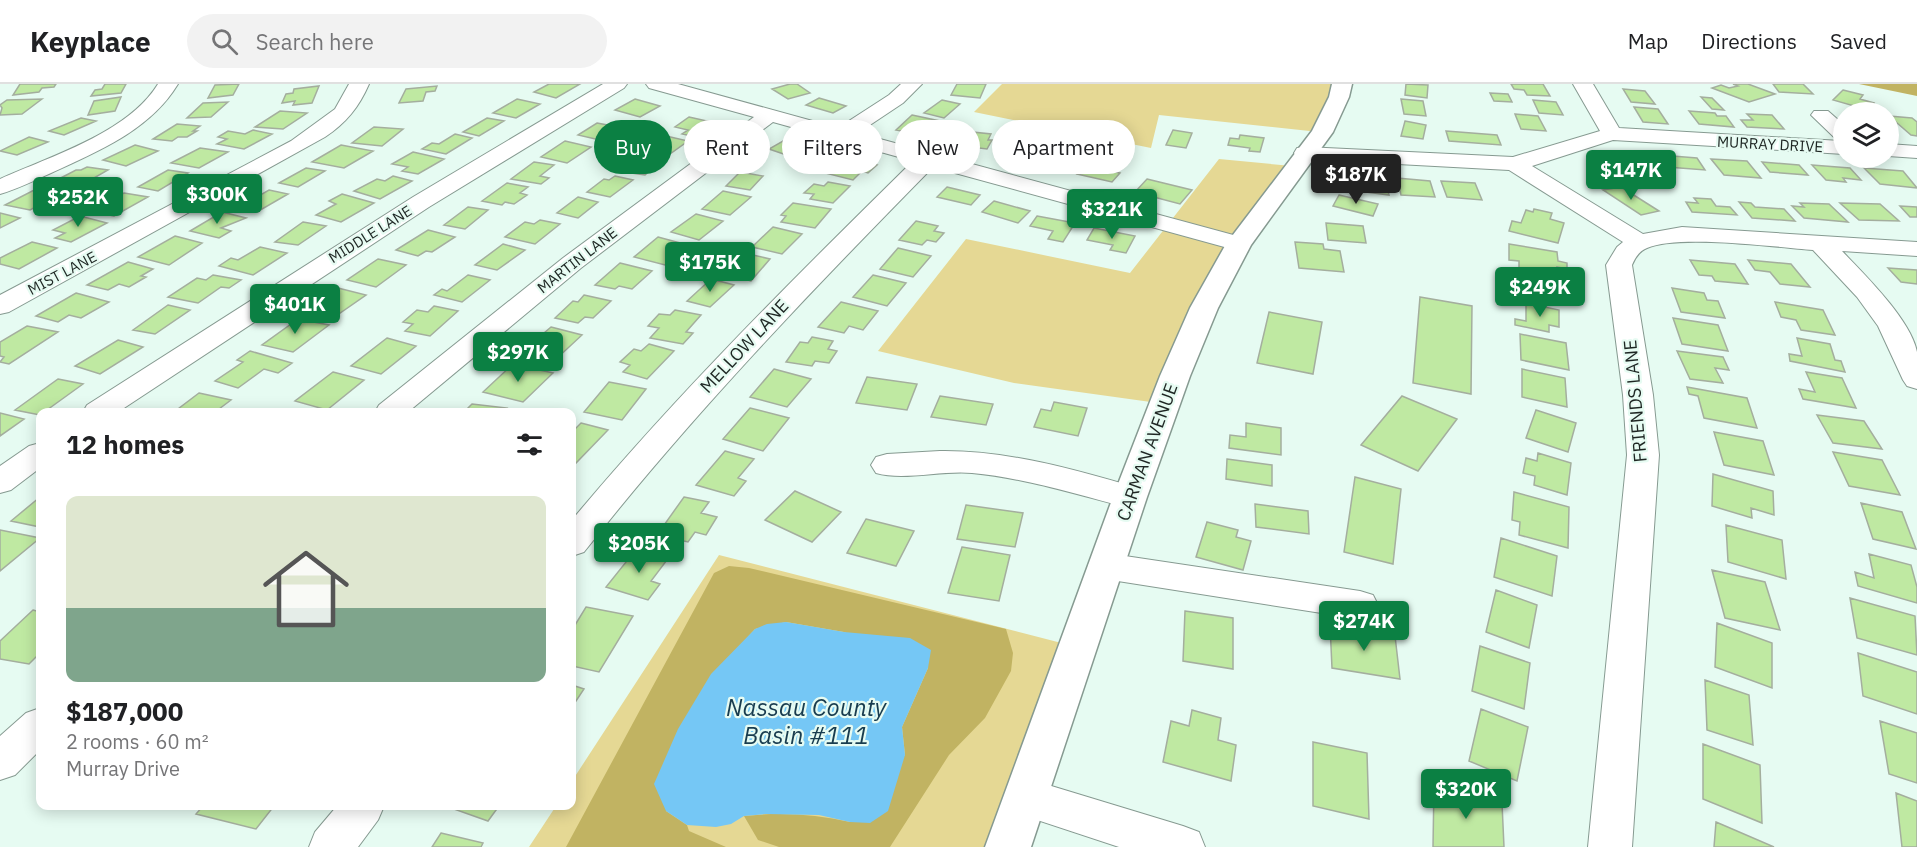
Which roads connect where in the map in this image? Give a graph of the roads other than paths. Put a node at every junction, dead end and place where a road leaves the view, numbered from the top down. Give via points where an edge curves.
1 (168, 84) edge
2 (359, 84) edge
3 (617, 84) edge
4 (656, 84) edge
5 (705, 84) edge
6 (912, 84) edge
7 (1342, 84) edge
8 (1583, 84) edge
9 (770, 115) junction
10 (1821, 115) dead end
11 (788, 120) edge
12 (864, 120) edge
13 (1833, 126) edge
14 (1612, 134) junction
15 (1833, 147) edge
16 (1899, 151) edge
17 (1917, 152) edge
18 (1305, 153) junction
19 (1514, 164) junction
20 (980, 173) edge
21 (913, 174) edge
22 (0, 187) edge
23 (1639, 242) junction
24 (1820, 243) junction
25 (1239, 244) junction
26 (1917, 249) edge
27 (0, 306) edge
28 (1917, 380) edge
29 (104, 408) edge
30 (395, 408) edge
31 (36, 456) edge
32 (887, 465) dead end
33 (0, 482) edge
34 (1130, 497) junction
35 (576, 538) edge
36 (1105, 566) junction
37 (1360, 605) dead end
38 (36, 729) edge
39 (0, 762) edge
40 (1025, 797) junction
41 (360, 810) edge
42 (331, 847) edge
43 (1008, 847) edge
44 (1183, 847) edge
45 (1610, 847) edge

1 - 22 street via 161,98 131,123
2 - 27 street, MIST LANE via 352,102 336,121 298,145
3 - 29 street, MIDDLE LANE via 381,227
4 - 9 street
5 - 9 street
6 - 12 street
7 - 18 main road, CARMAN AVENUE via 1322,132
8 - 14 street
9 - 11 street
9 - 30 street, MARTIN LANE via 572,263
10 - 13 street
14 - 15 street, MURRAY DRIVE
14 - 19 street, MURRAY DRIVE
16 - 17 street
18 - 19 street, MURRAY DRIVE
18 - 25 main road, CARMAN AVENUE
19 - 23 street
20 - 25 street
21 - 35 street, MELLOW LANE via 758,329 603,502
23 - 24 street via 1682,234
23 - 45 street, FRIENDS LANE via 1626,252 1619,265 1643,455
24 - 26 street
24 - 28 street via 1891,325
25 - 34 main road, CARMAN AVENUE via 1204,308
31 - 33 street
32 - 34 street via 972,462
34 - 36 main road, CARMAN AVENUE
36 - 37 street
36 - 40 main road, CARMAN AVENUE
38 - 39 street
40 - 43 main road, CARMAN AVENUE
40 - 44 street
41 - 42 street

